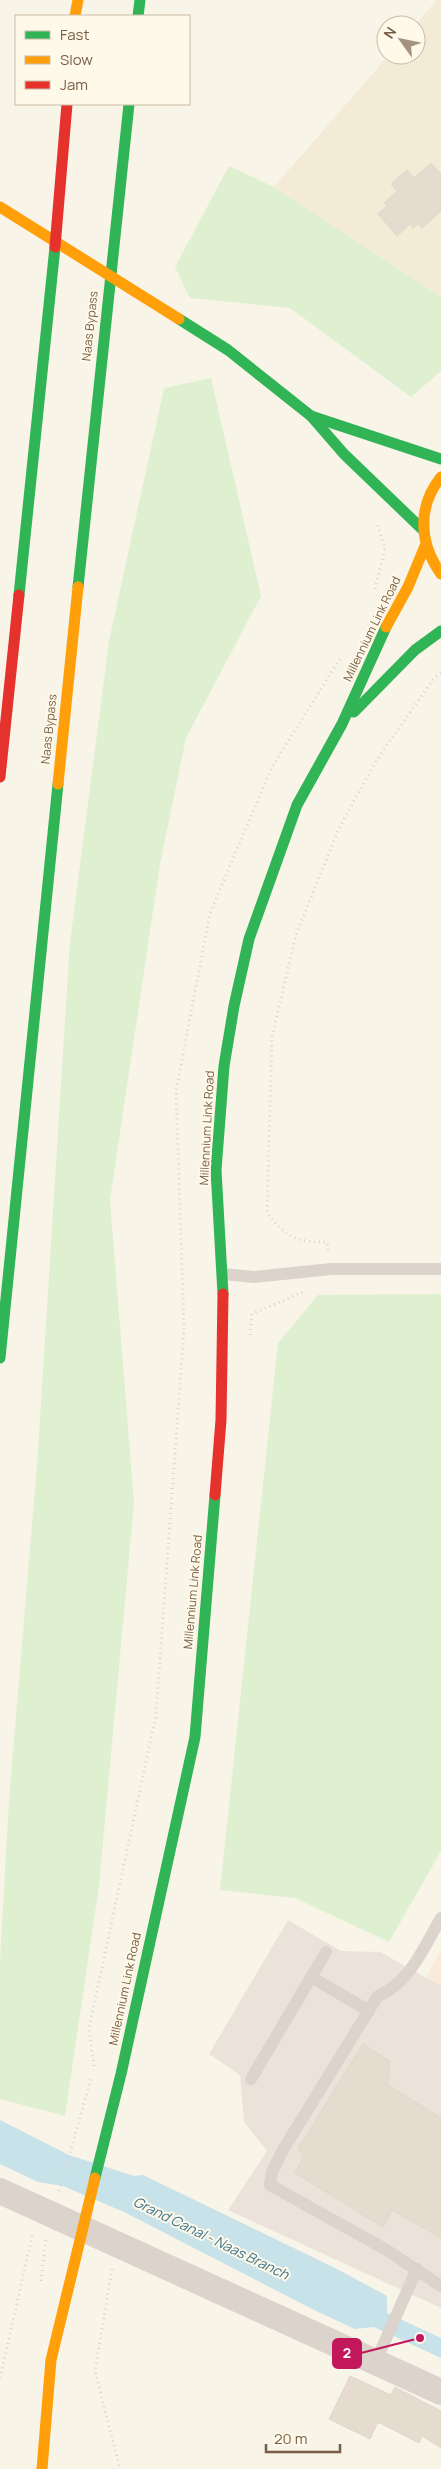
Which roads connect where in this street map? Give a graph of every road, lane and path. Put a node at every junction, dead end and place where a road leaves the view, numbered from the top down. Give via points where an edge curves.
1 (78, 0) edge
2 (140, 0) edge
3 (75, 15) edge
4 (138, 15) edge
5 (67, 105) edge
6 (128, 105) edge
7 (0, 207) edge
8 (311, 416) junction
9 (441, 459) edge
10 (441, 477) edge
11 (375, 516) dead end
12 (422, 529) junction
13 (425, 546) junction
14 (441, 574) edge
15 (374, 592) dead end
16 (441, 632) edge
17 (344, 653) dead end
18 (441, 673) edge
19 (342, 724) junction
20 (0, 778) edge
21 (327, 1242) dead end
22 (441, 1269) edge
23 (223, 1274) junction
24 (0, 1358) edge
25 (441, 1918) edge
26 (326, 1952) dead end
27 (311, 1977) junction
28 (369, 2011) junction
29 (251, 2079) dead end
30 (0, 2191) edge
31 (58, 2195) dead end
32 (34, 2230) dead end
33 (47, 2233) dead end
34 (44, 2242) dead end
35 (114, 2262) dead end
36 (417, 2269) junction
37 (441, 2286) edge
38 (376, 2361) junction
39 (0, 2378) edge
40 (441, 2392) edge
41 (42, 2469) edge
42 (120, 2469) edge

1 - 3 main road
2 - 4 main road
5 - 20 main road
6 - 24 main road, Naas Bypass
7 - 8 main road via 228,350
8 - 9 main road
8 - 12 main road via 344,454
10 - 12 main road via 425,504
11 - 15 path via 386,549
12 - 13 main road
13 - 14 main road
13 - 19 main road, Millennium Link Road
16 - 19 main road, Millennium Link Road via 415,650
17 - 31 path via 272,767 210,913 176,1091 184,1329 156,1715 89,2028 95,2065
18 - 21 path via 378,758 339,828 296,935 272,1036 267,1213 282,1232 310,1242
19 - 23 main road, Millennium Link Road via 297,805 249,939 238,987 224,1066 216,1170
22 - 23 lane via 331,1269 254,1277
23 - 41 main road, Millennium Link Road via 221,1420 194,1737 121,2074 51,2360
25 - 28 lane via 406,1978 377,1997
26 - 27 lane
27 - 28 lane
27 - 29 lane
28 - 36 lane via 283,2150 272,2172 270,2185
30 - 38 street
32 - 39 path
33 - 34 path
35 - 42 path via 94,2371
36 - 37 lane
36 - 38 lane
38 - 40 street

